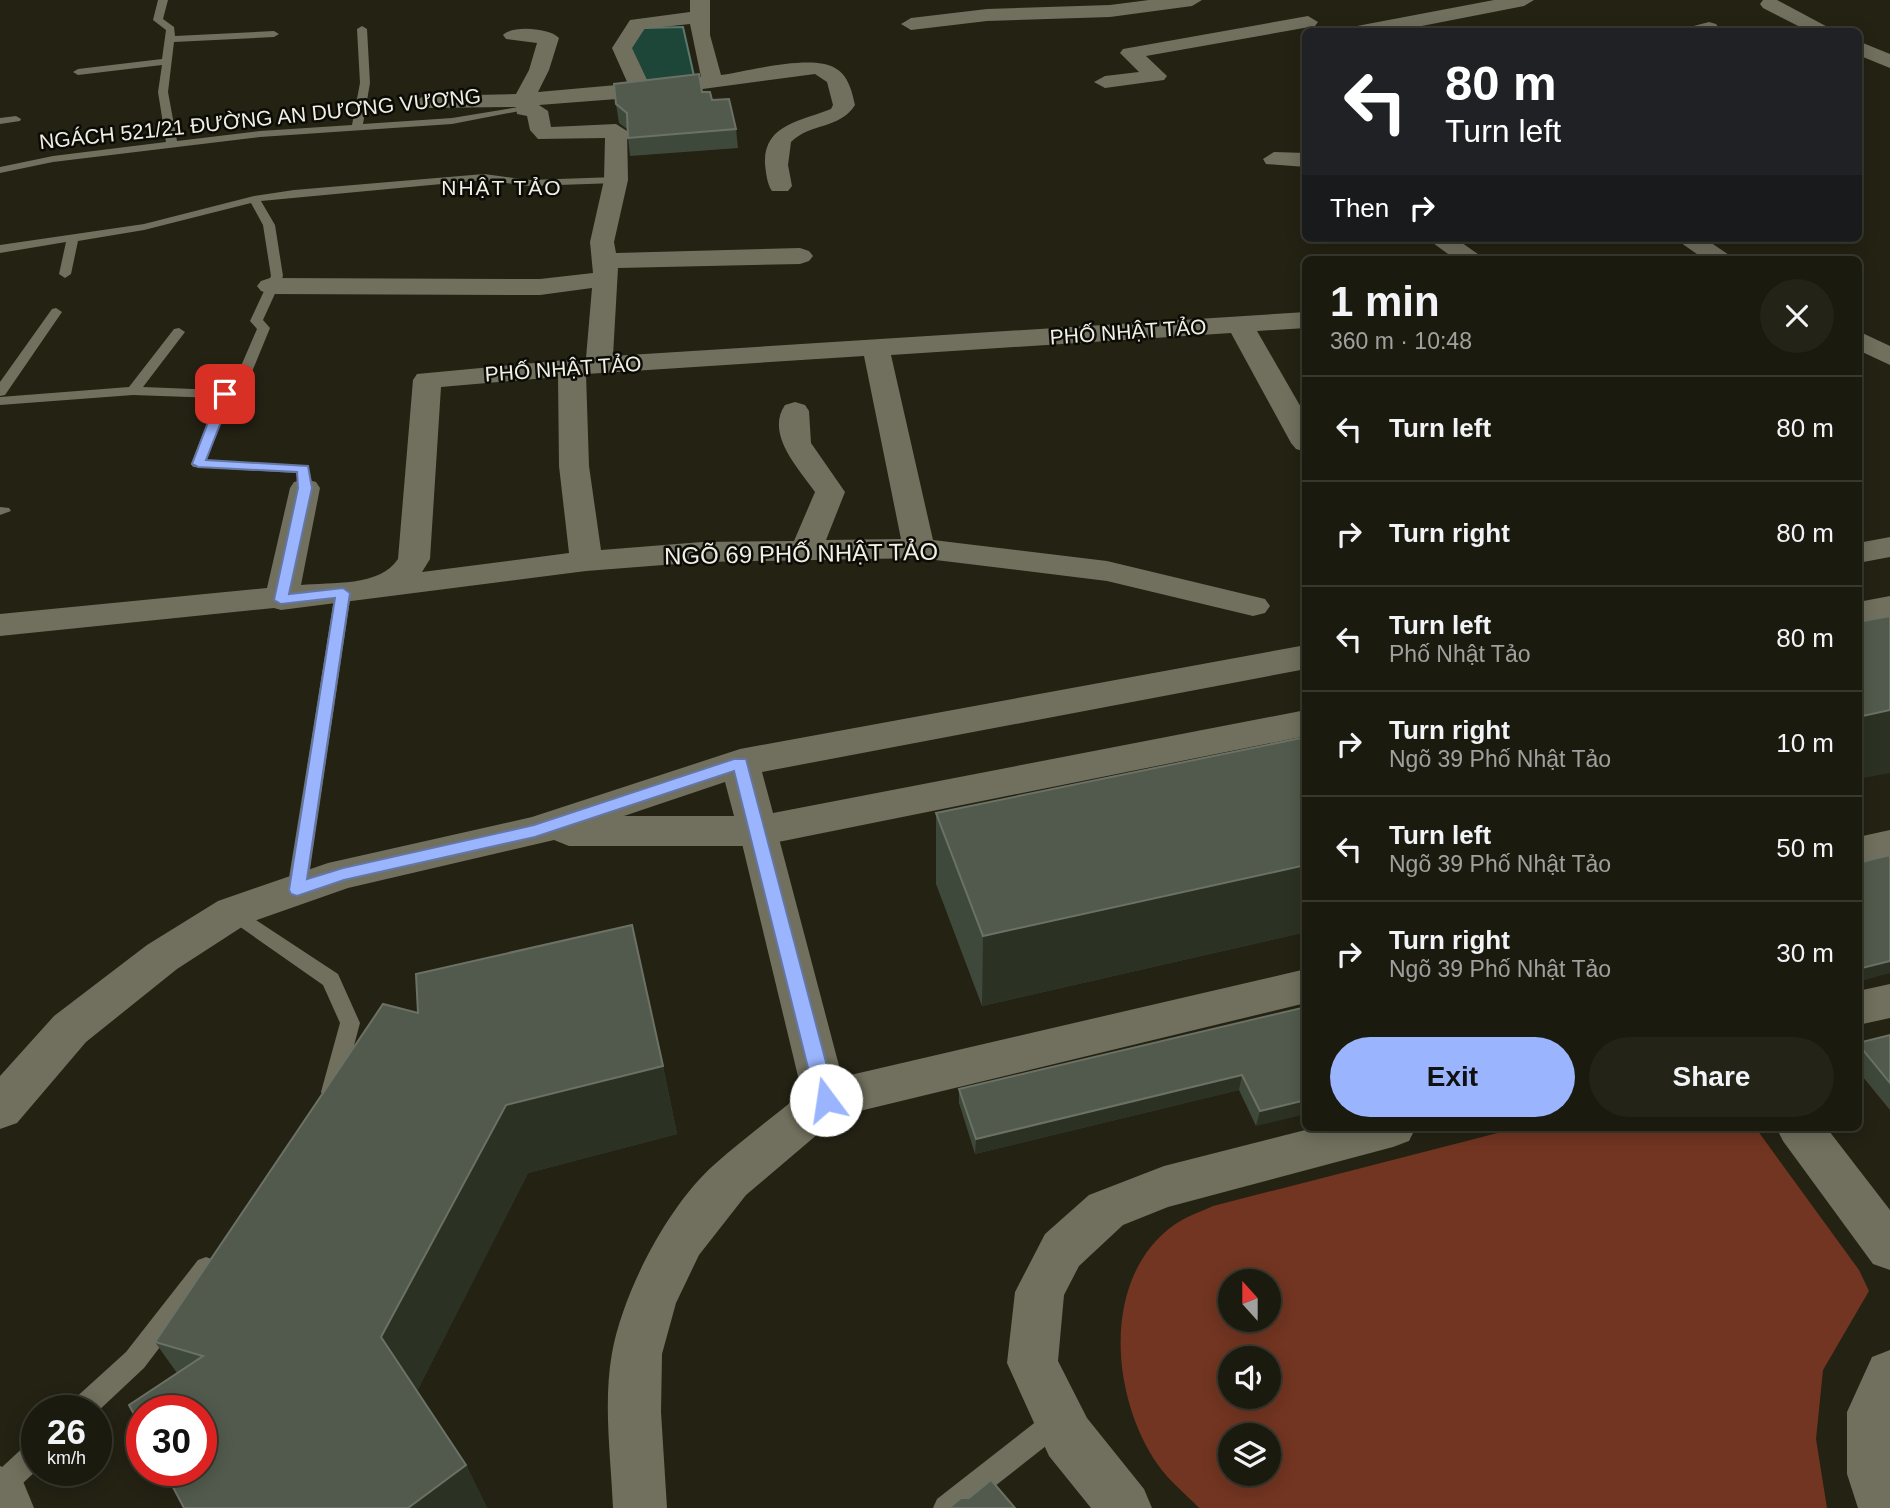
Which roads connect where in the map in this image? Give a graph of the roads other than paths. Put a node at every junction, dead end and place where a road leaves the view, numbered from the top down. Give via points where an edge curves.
1 (163, 0) edge
2 (1192, 0) edge
3 (1524, 0) edge
4 (1770, 4) dead end
5 (1284, 7) dead end
6 (1448, 8) edge
7 (700, 9) edge
8 (911, 24) dead end
9 (1317, 27) edge
10 (1372, 28) edge
11 (1470, 28) edge
12 (1819, 28) edge
13 (362, 29) dead end
14 (1302, 29) edge
15 (274, 34) dead end
16 (513, 35) dead end
17 (170, 40) junction
18 (1862, 49) edge
19 (167, 61) junction
20 (1890, 62) edge
21 (78, 72) dead end
22 (713, 82) junction
23 (1105, 82) dead end
24 (643, 91) junction
25 (424, 102) dead end
26 (524, 104) junction
27 (16, 118) dead end
28 (0, 121) edge
29 (357, 127) junction
30 (172, 145) junction
31 (1274, 159) dead end
32 (1302, 160) edge
33 (0, 170) edge
34 (616, 180) junction
35 (780, 186) dead end
36 (254, 199) junction
37 (73, 238) junction
38 (1444, 242) edge
39 (1693, 242) edge
40 (0, 249) edge
41 (800, 256) dead end
42 (1467, 256) edge
43 (1717, 256) edge
44 (605, 270) junction
45 (65, 274) dead end
46 (270, 286) junction
47 (56, 312) dead end
48 (1302, 320) edge
49 (1240, 325) junction
50 (178, 332) dead end
51 (1862, 341) edge
52 (876, 350) junction
53 (1890, 357) edge
54 (585, 366) junction
55 (133, 391) junction
56 (0, 392) edge
57 (225, 394) junction
58 (0, 401) edge
59 (795, 411) dead end
60 (1302, 436) edge
61 (305, 488) joint
62 (1890, 547) edge
63 (919, 548) junction
64 (806, 549) junction
65 (1862, 552) edge
66 (586, 561) junction
67 (388, 586) junction
68 (343, 593) junction
69 (281, 600) junction
70 (1253, 606) dead end
71 (1890, 607) edge
72 (1862, 612) edge
73 (0, 625) edge
74 (1302, 658) edge
75 (1302, 724) edge
76 (740, 763) junction
77 (535, 831) junction
78 (758, 831) junction
79 (1890, 844) edge
80 (1862, 851) edge
81 (297, 890) junction
82 (233, 912) junction
83 (1302, 987) edge
84 (1890, 1001) edge
85 (1862, 1007) edge
86 (826, 1100) junction
87 (324, 1106) edge
88 (0, 1109) edge
89 (1378, 1131) edge
90 (1803, 1131) edge
91 (1890, 1248) edge
92 (218, 1253) edge
93 (1890, 1375) edge
94 (97, 1395) edge
95 (1059, 1420) junction
96 (21, 1467) edge
97 (0, 1487) edge
98 (0, 1494) edge
99 (638, 1507) edge
100 (6, 1508) edge
101 (946, 1508) edge
102 (1125, 1508) edge
103 (1885, 1508) edge

1 - 17 lane via 158,20 172,29
2 - 8 street via 1110,11 987,15
3 - 6 street via 1474,9
4 - 12 street
5 - 9 street
6 - 10 street
6 - 11 street
7 - 22 street via 700,35
7 - 24 street via 637,24 622,48
13 - 29 lane via 365,83
14 - 23 street via 1130,53 1157,76
15 - 17 lane
16 - 26 street via 548,38
17 - 19 lane
18 - 20 street
19 - 21 lane
19 - 30 lane via 163,92
22 - 24 street
22 - 35 street via 815,68 831,72 837,81 844,105 839,113 793,129 779,143 775,163
24 - 26 street
25 - 26 street
26 - 29 lane, NGÁCH 521/21 ĐƯỜNG AN DƯƠNG VƯƠNG via 452,121
26 - 34 street via 537,111 541,131 546,134 616,131
27 - 28 lane
29 - 30 lane, NGÁCH 521/21 ĐƯỜNG AN DƯƠNG VƯƠNG
30 - 33 lane, NGÁCH 521/21 ĐƯỜNG AN DƯƠNG VƯƠNG
31 - 32 street
34 - 36 lane via 530,183 484,177
34 - 44 street via 602,242
36 - 37 lane via 144,227
36 - 46 lane via 269,225 277,276
37 - 40 lane
37 - 45 lane
38 - 42 street
39 - 43 street
41 - 44 street
44 - 46 street via 540,287
44 - 54 street
46 - 57 lane via 257,321 264,328 240,384 225,384
47 - 56 lane
48 - 49 street, PHỐ NHẬT TẢO
49 - 52 street, PHỐ NHẬT TẢO
49 - 60 street
50 - 55 lane
51 - 53 street
52 - 54 street, PHỐ NHẬT TẢO
52 - 63 street
54 - 66 street via 574,466
54 - 67 street, PHỐ NHẬT TẢO via 427,380 414,559 402,578
55 - 57 lane
55 - 58 lane
57 - 61 lane via 198,464 303,469
59 - 64 street via 796,443 830,492
61 - 69 street
62 - 65 street
63 - 64 street, NGÕ 69 PHỐ NHẬT TẢO
63 - 70 street, NGÕ 69 PHỐ NHẬT TẢO via 1107,570
64 - 66 street, NGÕ 69 PHỐ NHẬT TẢO
66 - 67 street, NGÕ 69 PHỐ NHẬT TẢO
67 - 68 street
68 - 69 street
68 - 81 lane
69 - 73 street
71 - 72 street
74 - 76 street
75 - 78 street
76 - 77 street
76 - 78 street
77 - 78 street
77 - 81 street via 343,874
78 - 86 street
79 - 80 street
81 - 82 street
82 - 87 lane via 331,980 351,1023 331,1096
82 - 88 street via 162,957 70,1029
83 - 86 street
84 - 85 street
86 - 99 street via 729,1180 682,1240 652,1299 637,1354
89 - 95 street via 1164,1187 1106,1210 1062,1250 1040,1292 1032,1363
90 - 91 street
92 - 94 lane via 135,1360
93 - 103 street via 1873,1412 1874,1474
95 - 101 lane
95 - 102 street
96 - 97 lane
98 - 100 street

